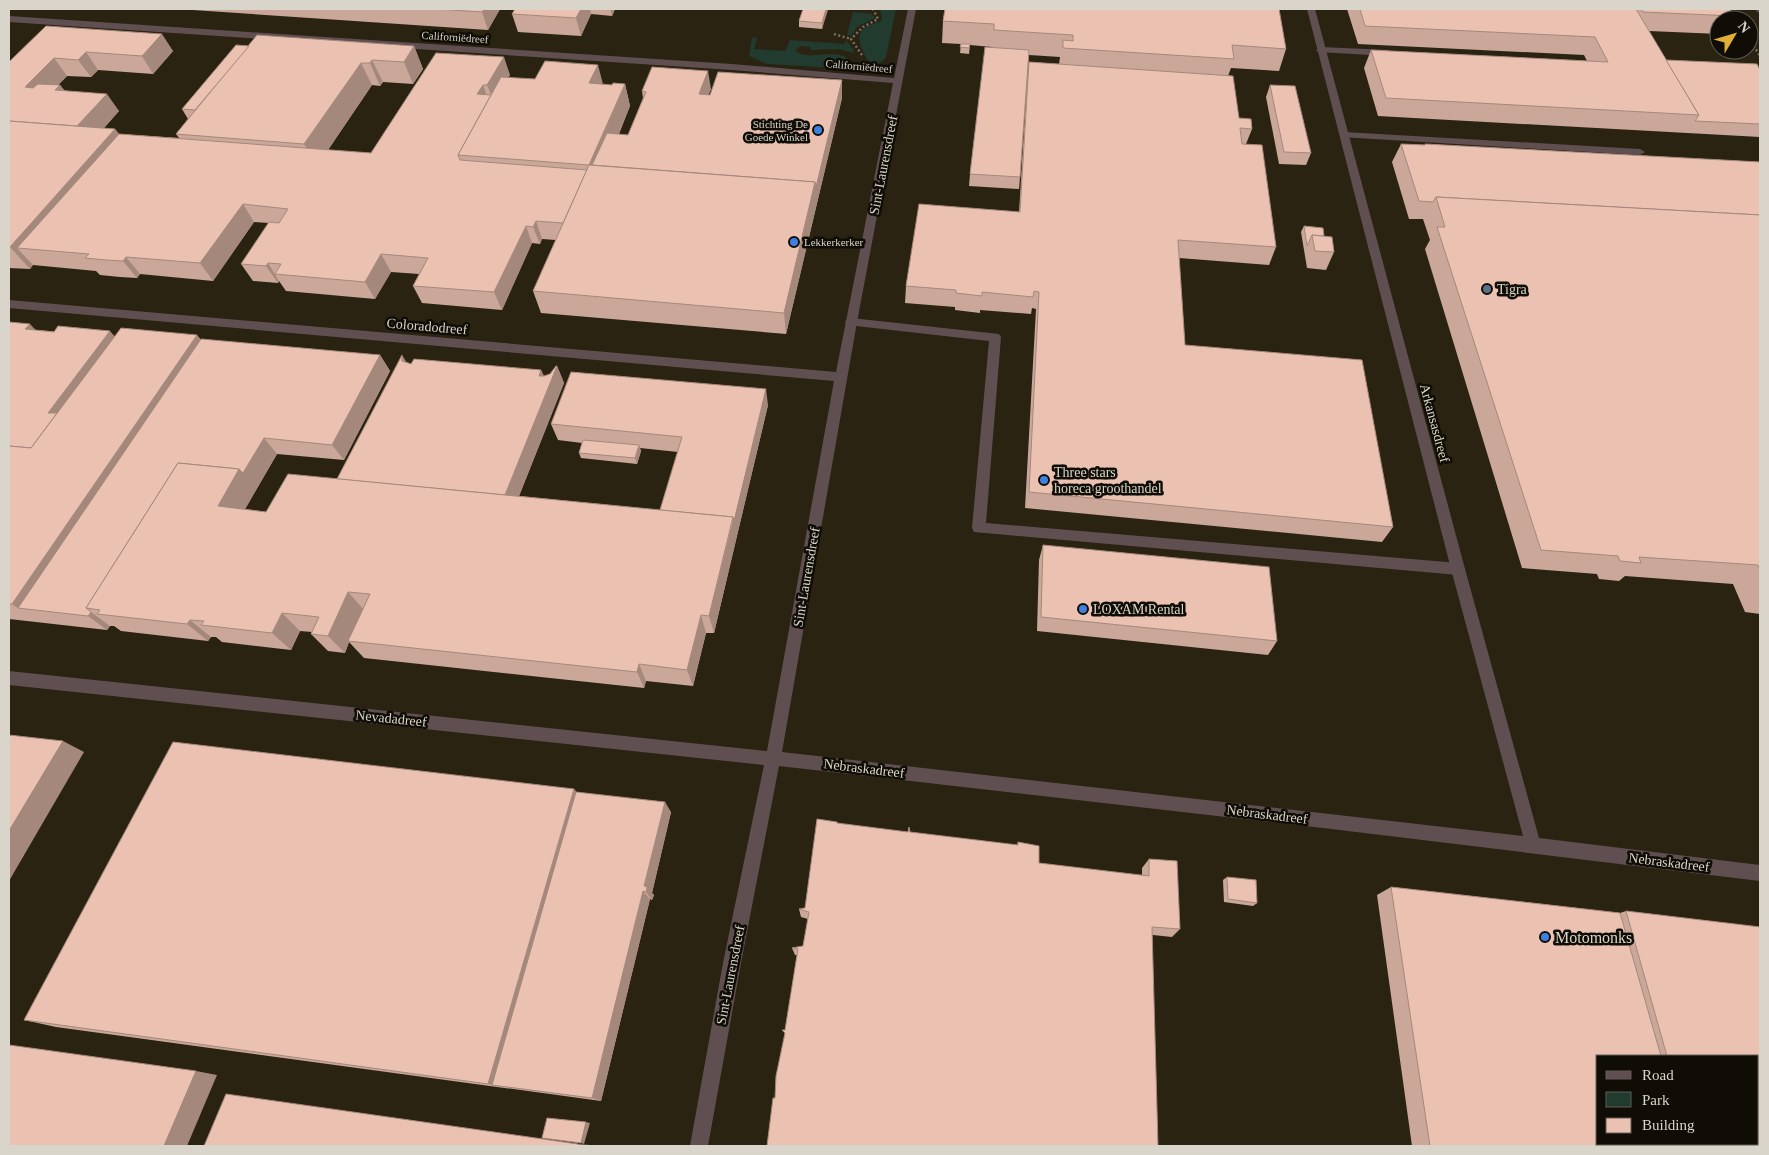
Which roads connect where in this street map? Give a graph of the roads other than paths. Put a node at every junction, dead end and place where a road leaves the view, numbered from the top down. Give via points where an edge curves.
1 (912, 9) edge
2 (1310, 9) edge
3 (9, 19) edge
4 (1321, 50) junction
5 (1400, 54) edge
6 (899, 81) junction
7 (1344, 135) junction
8 (1640, 152) dead end
9 (9, 304) edge
10 (851, 322) junction
11 (842, 377) junction
12 (1458, 569) junction
13 (9, 678) edge
14 (773, 757) junction
15 (1533, 845) junction
16 (1760, 873) edge
17 (699, 1146) edge

1 - 6 street, Sint-Laurensdreef
2 - 4 street, Arkansasdreef
3 - 6 street, Californiëdreef
4 - 5 street
4 - 7 street, Arkansasdreef
6 - 10 street, Sint-Laurensdreef
7 - 8 street
7 - 12 street, Arkansasdreef
9 - 11 street, Coloradodreef
10 - 11 street, Sint-Laurensdreef
10 - 12 street via 995,337 979,528
11 - 14 street, Sint-Laurensdreef
12 - 15 street, Arkansasdreef
13 - 14 street, Nevadadreef
14 - 15 street, Nebraskadreef
14 - 17 street, Sint-Laurensdreef
15 - 16 street, Nebraskadreef

